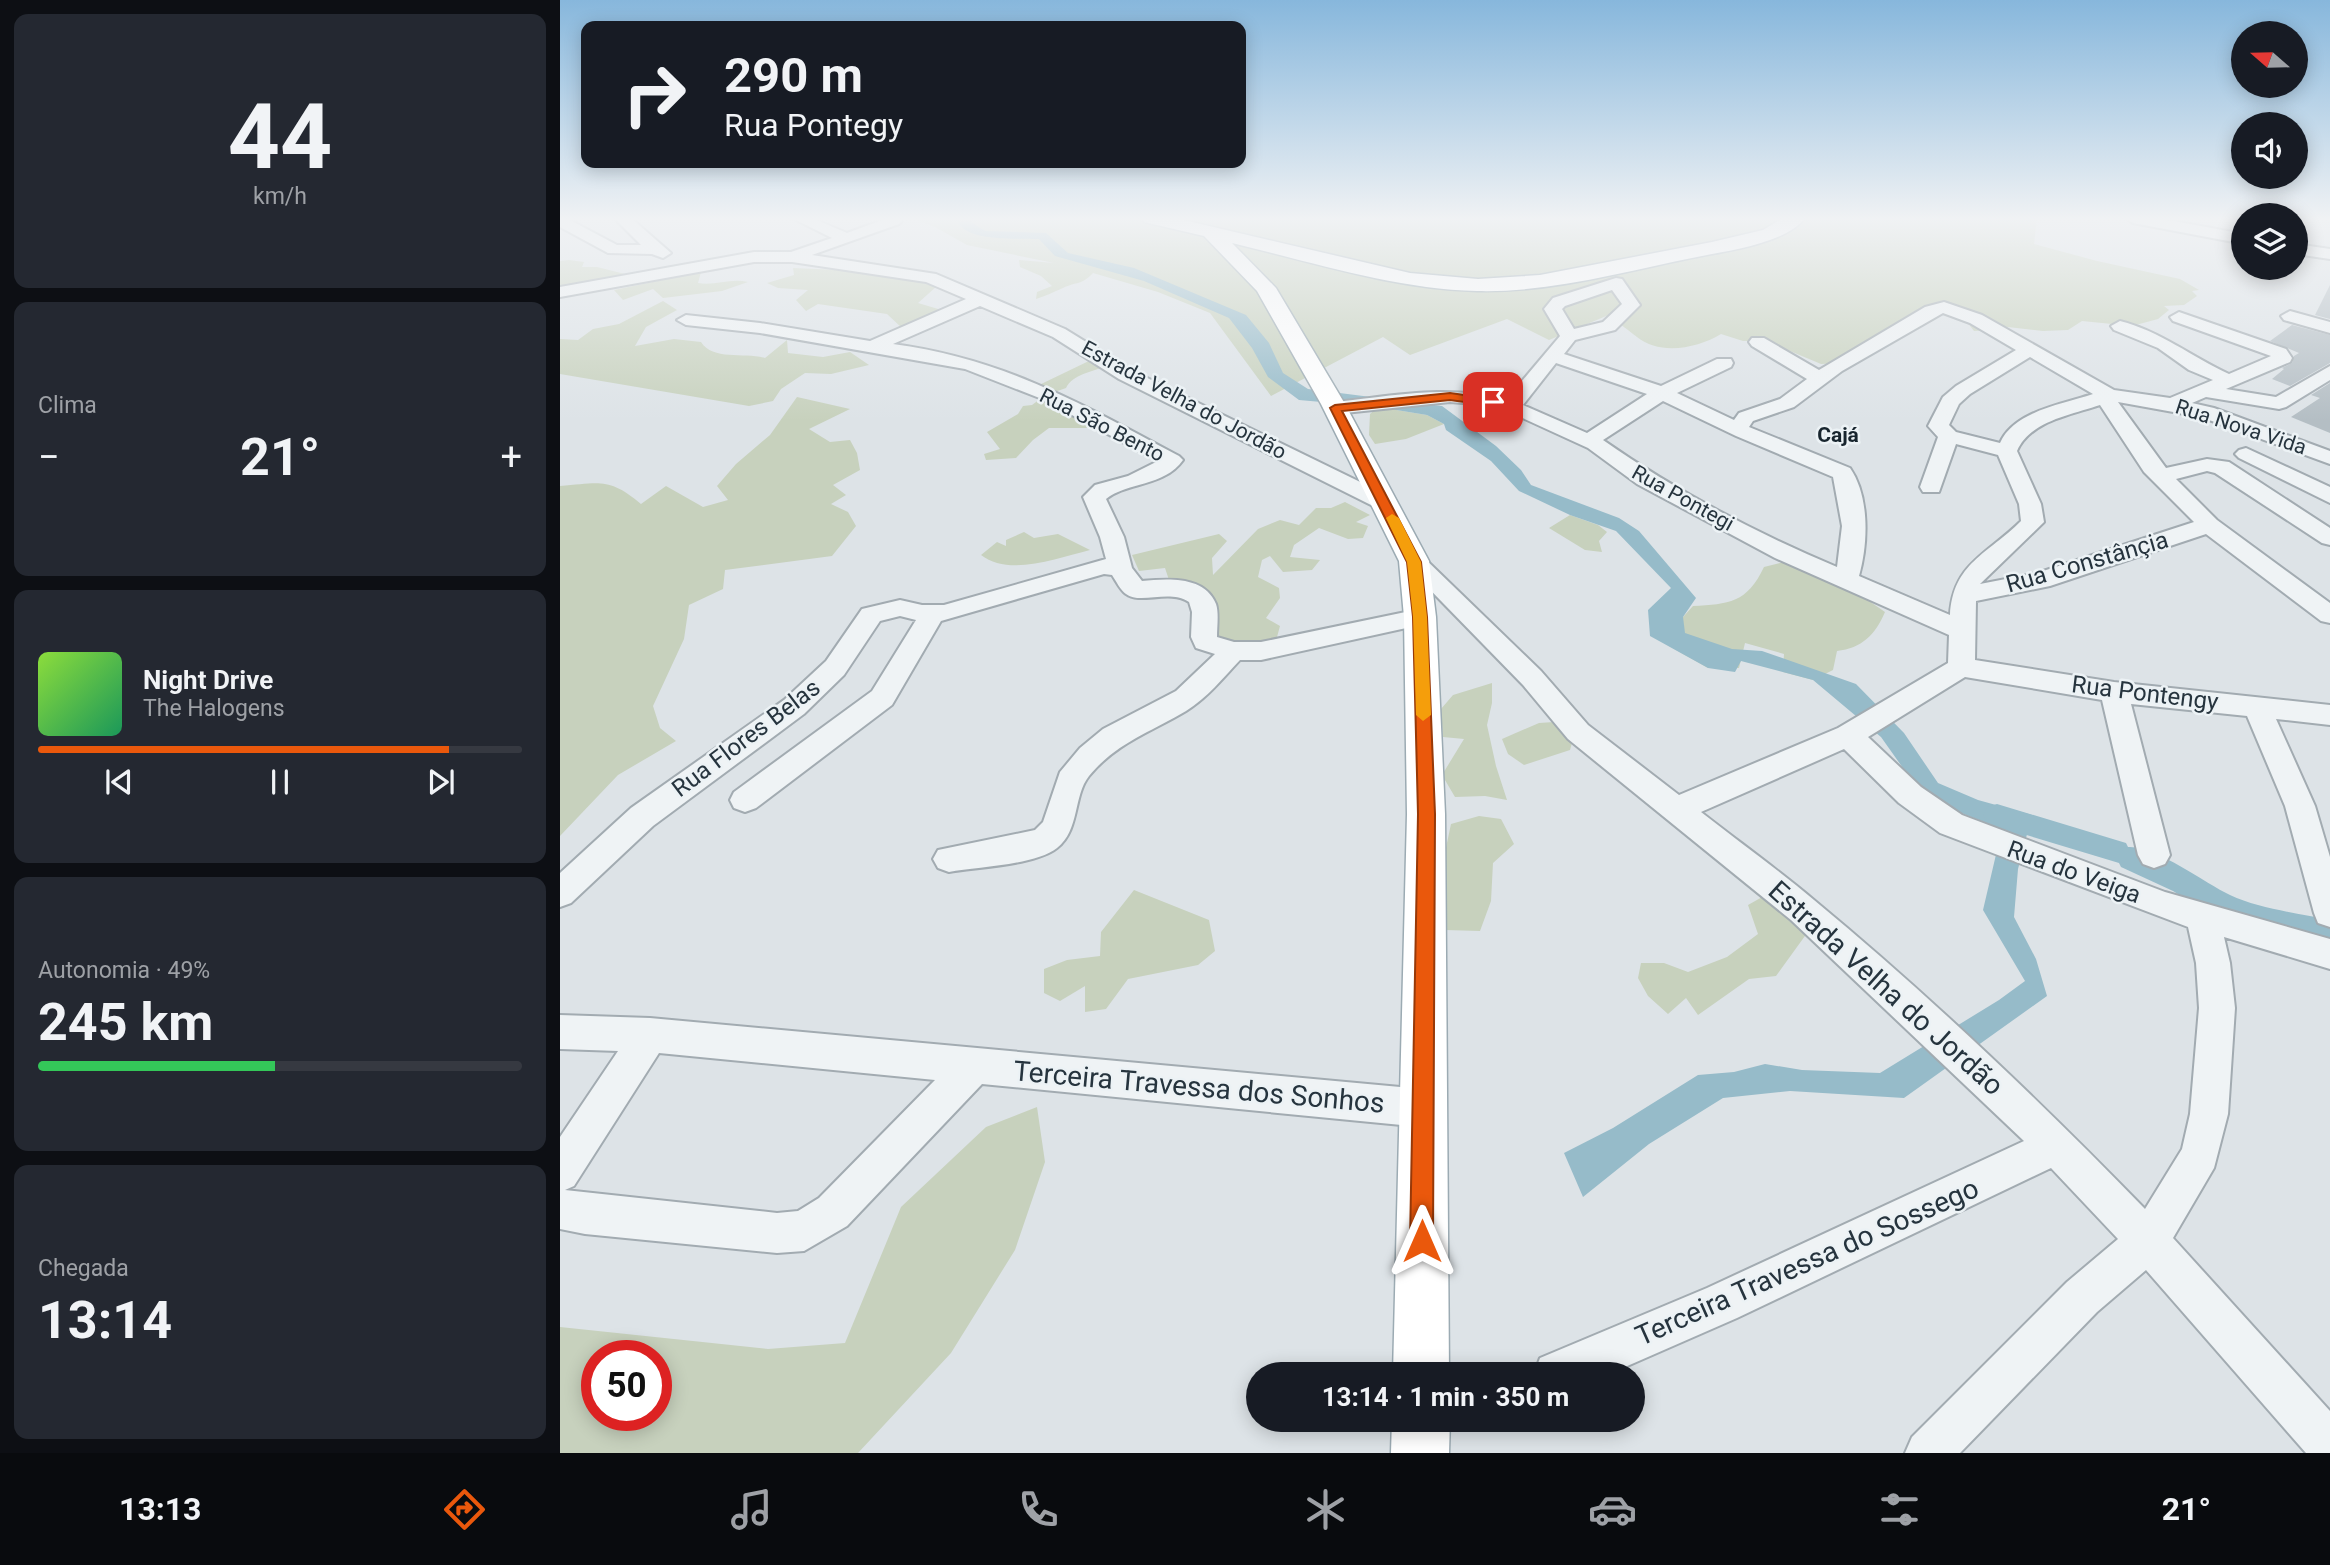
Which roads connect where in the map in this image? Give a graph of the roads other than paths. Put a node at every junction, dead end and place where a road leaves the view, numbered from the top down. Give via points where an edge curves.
1 (592, 286) edge
2 (947, 286) edge
3 (1282, 286) edge
4 (560, 292) edge
5 (979, 300) junction
6 (2290, 316) dead end
7 (2179, 317) dead end
8 (686, 320) dead end
9 (2120, 326) dead end
10 (2330, 328) edge
11 (1569, 336) dead end
12 (1758, 342) dead end
13 (872, 347) junction
14 (2028, 350) junction
15 (1553, 356) junction
16 (1724, 363) dead end
17 (2330, 372) edge
18 (1819, 379) junction
19 (2230, 381) junction
20 (2301, 390) junction
21 (2204, 391) junction
22 (1662, 393) junction
23 (2106, 395) junction
24 (2330, 399) edge
25 (1335, 400) junction
26 (2173, 404) junction
27 (1511, 407) junction
28 (1742, 432) junction
29 (1949, 436) junction
30 (1588, 440) junction
31 (2007, 451) junction
32 (2246, 454) dead end
33 (2330, 458) edge
34 (2161, 476) junction
35 (1931, 486) dead end
36 (2330, 496) edge
37 (1385, 503) junction
38 (2209, 525) junction
39 (2330, 538) edge
40 (1414, 562) junction
41 (1120, 569) junction
42 (1846, 578) junction
43 (1965, 595) junction
44 (933, 613) junction
45 (2330, 615) edge
46 (1420, 617) junction
47 (1964, 631) junction
48 (1233, 651) junction
49 (1961, 667) junction
50 (2114, 692) junction
51 (2256, 706) junction
52 (2330, 715) edge
53 (1855, 732) junction
54 (745, 800) dead end
55 (1677, 809) junction
56 (2154, 855) dead end
57 (949, 859) dead end
58 (560, 893) edge
59 (2330, 913) edge
60 (2203, 918) junction
61 (2330, 954) edge
62 (560, 1032) edge
63 (649, 1035) junction
64 (975, 1065) junction
65 (1422, 1108) junction
66 (2056, 1145) junction
67 (560, 1172) edge
68 (560, 1209) edge
69 (2148, 1241) junction
70 (1421, 1362) edge
71 (1584, 1362) edge
72 (2326, 1447) edge
73 (1928, 1453) edge

1 - 4 street, Estrada Velha do Jordão
2 - 5 street, Estrada Velha do Jordão
3 - 25 main road
5 - 13 street
5 - 37 street, Estrada Velha do Jordão via 1059,333 1126,375
6 - 10 street
7 - 19 street via 2283,358
8 - 13 street, Rua São Bento
9 - 19 street via 2164,344 2196,366
11 - 15 street
12 - 18 street
13 - 41 street, Rua São Bento via 976,366 1043,393 1170,459 1169,464 1136,481 1094,497
14 - 18 street, Rua Nova Vida via 1976,319 1938,307
14 - 23 street, Rua Nova Vida
14 - 29 street via 1950,401 1938,426
15 - 22 street
15 - 27 street
16 - 22 street
17 - 20 street
18 - 28 street via 1787,403 1746,417 1738,428
19 - 21 street
20 - 21 street via 2279,403
20 - 24 street
21 - 26 street
22 - 28 street
22 - 30 street
23 - 26 street, Rua Nova Vida
23 - 31 street via 2032,422 2014,435
23 - 34 street
25 - 27 street, Rua Pontegi via 1450,396
25 - 37 main road
26 - 33 street, Rua Nova Vida
27 - 30 street, Rua Pontegi
28 - 42 street via 1842,473 1851,500 1852,563
29 - 31 street
29 - 35 street
30 - 42 street, Rua Pontegi via 1669,493 1783,553
31 - 43 street via 2034,522 1969,579
32 - 36 street
34 - 38 street
34 - 39 street via 2207,465 2221,467
37 - 40 main road
38 - 43 street, Rua Constânçia via 2042,580
38 - 45 street
40 - 46 main road
40 - 55 street, Estrada Velha do Jordão via 1532,678 1578,732
41 - 44 street, Rua Flores Belas via 1091,569
41 - 48 street via 1135,589 1174,588 1195,593 1204,605 1205,642
42 - 47 street, Rua Pontegi
43 - 47 street
44 - 54 street, Rua Flores Belas via 882,698
44 - 58 street, Rua Flores Belas via 900,608 871,615 835,668 794,707 652,809
46 - 48 street via 1261,650
46 - 65 main road via 1426,814
47 - 49 street
48 - 57 street via 1181,701 1124,728 1095,748 1067,784 1057,829 1046,841
49 - 50 street, Rua Pontengy
49 - 53 street
50 - 51 street, Rua Pontengy
50 - 56 street
51 - 52 street, Rua Pontengy
51 - 59 street via 2300,806
53 - 55 street
53 - 60 street, Rua do Veiga via 1909,795 1951,824
55 - 66 street, Estrada Velha do Jordão via 1803,909
60 - 61 street, Rua do Veiga
60 - 69 street via 2217,1008 2209,1114 2200,1154
62 - 63 street, Terceira Travessa dos Sonhos
63 - 64 street, Terceira Travessa dos Sonhos
63 - 67 street
64 - 65 street, Terceira Travessa dos Sonhos
64 - 68 street via 833,1212 804,1230 777,1233
65 - 70 main road
66 - 69 street, Estrada Velha do Jordão
66 - 71 street, Terceira Travessa do Sossego via 1721,1303
69 - 72 street, Estrada Velha do Jordão
69 - 73 street via 2082,1297

